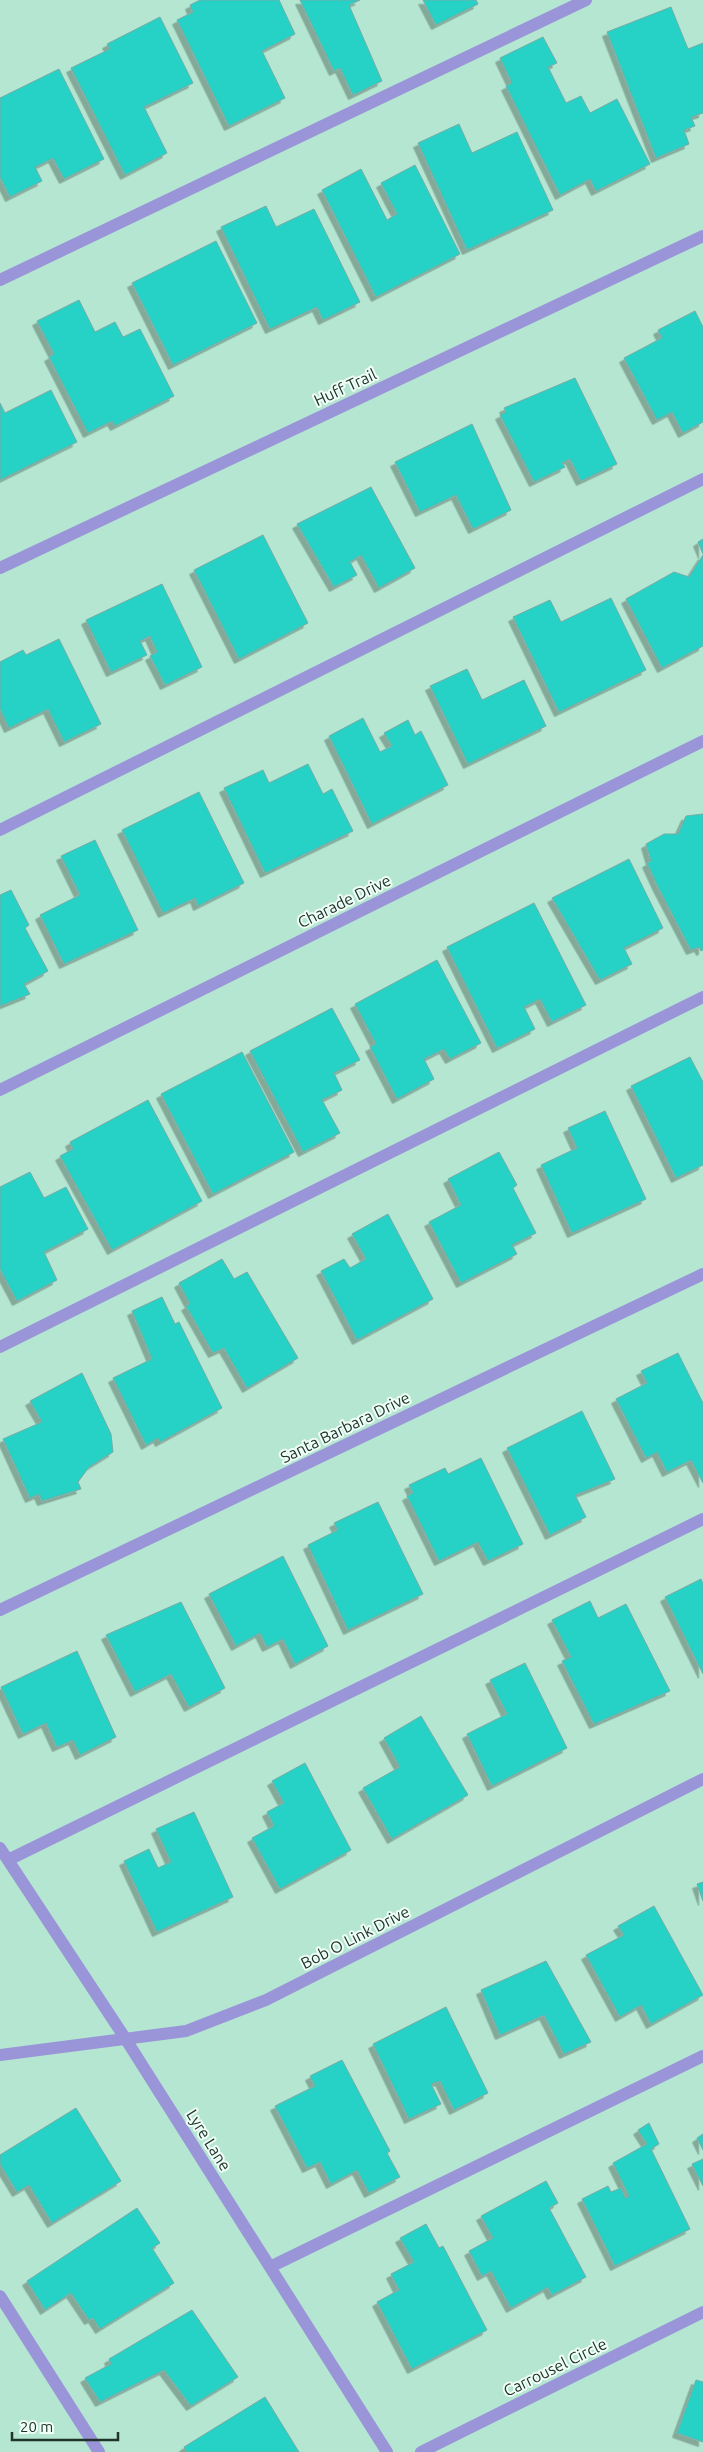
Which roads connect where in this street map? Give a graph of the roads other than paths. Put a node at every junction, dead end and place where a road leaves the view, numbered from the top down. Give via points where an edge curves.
1 (586, 0) edge
2 (703, 236) edge
3 (0, 280) edge
4 (703, 479) edge
5 (0, 568) edge
6 (703, 741) edge
7 (0, 830) edge
8 (703, 997) edge
9 (0, 1090) edge
10 (703, 1274) edge
11 (0, 1347) edge
12 (703, 1519) edge
13 (0, 1610) edge
14 (703, 1779) edge
15 (0, 1848) edge
16 (8, 1860) junction
17 (125, 2038) junction
18 (0, 2055) edge
19 (703, 2056) edge
20 (270, 2267) junction
21 (0, 2296) edge
22 (703, 2312) edge
23 (99, 2452) edge
24 (387, 2452) edge
25 (421, 2452) edge

1 - 3 street
2 - 5 street, Huff Trail
4 - 7 street
6 - 9 street, Charade Drive
8 - 11 street
10 - 13 street, Santa Barbara Drive
12 - 16 street
14 - 17 street, Bob O Link Drive via 266,2000 186,2031
15 - 16 street, Lyre Lane
16 - 17 street, Lyre Lane
17 - 18 street, Bob O Link Drive
17 - 20 street, Lyre Lane
19 - 20 street
20 - 24 street, Lyre Lane
21 - 23 street
22 - 25 street, Carrousel Circle

